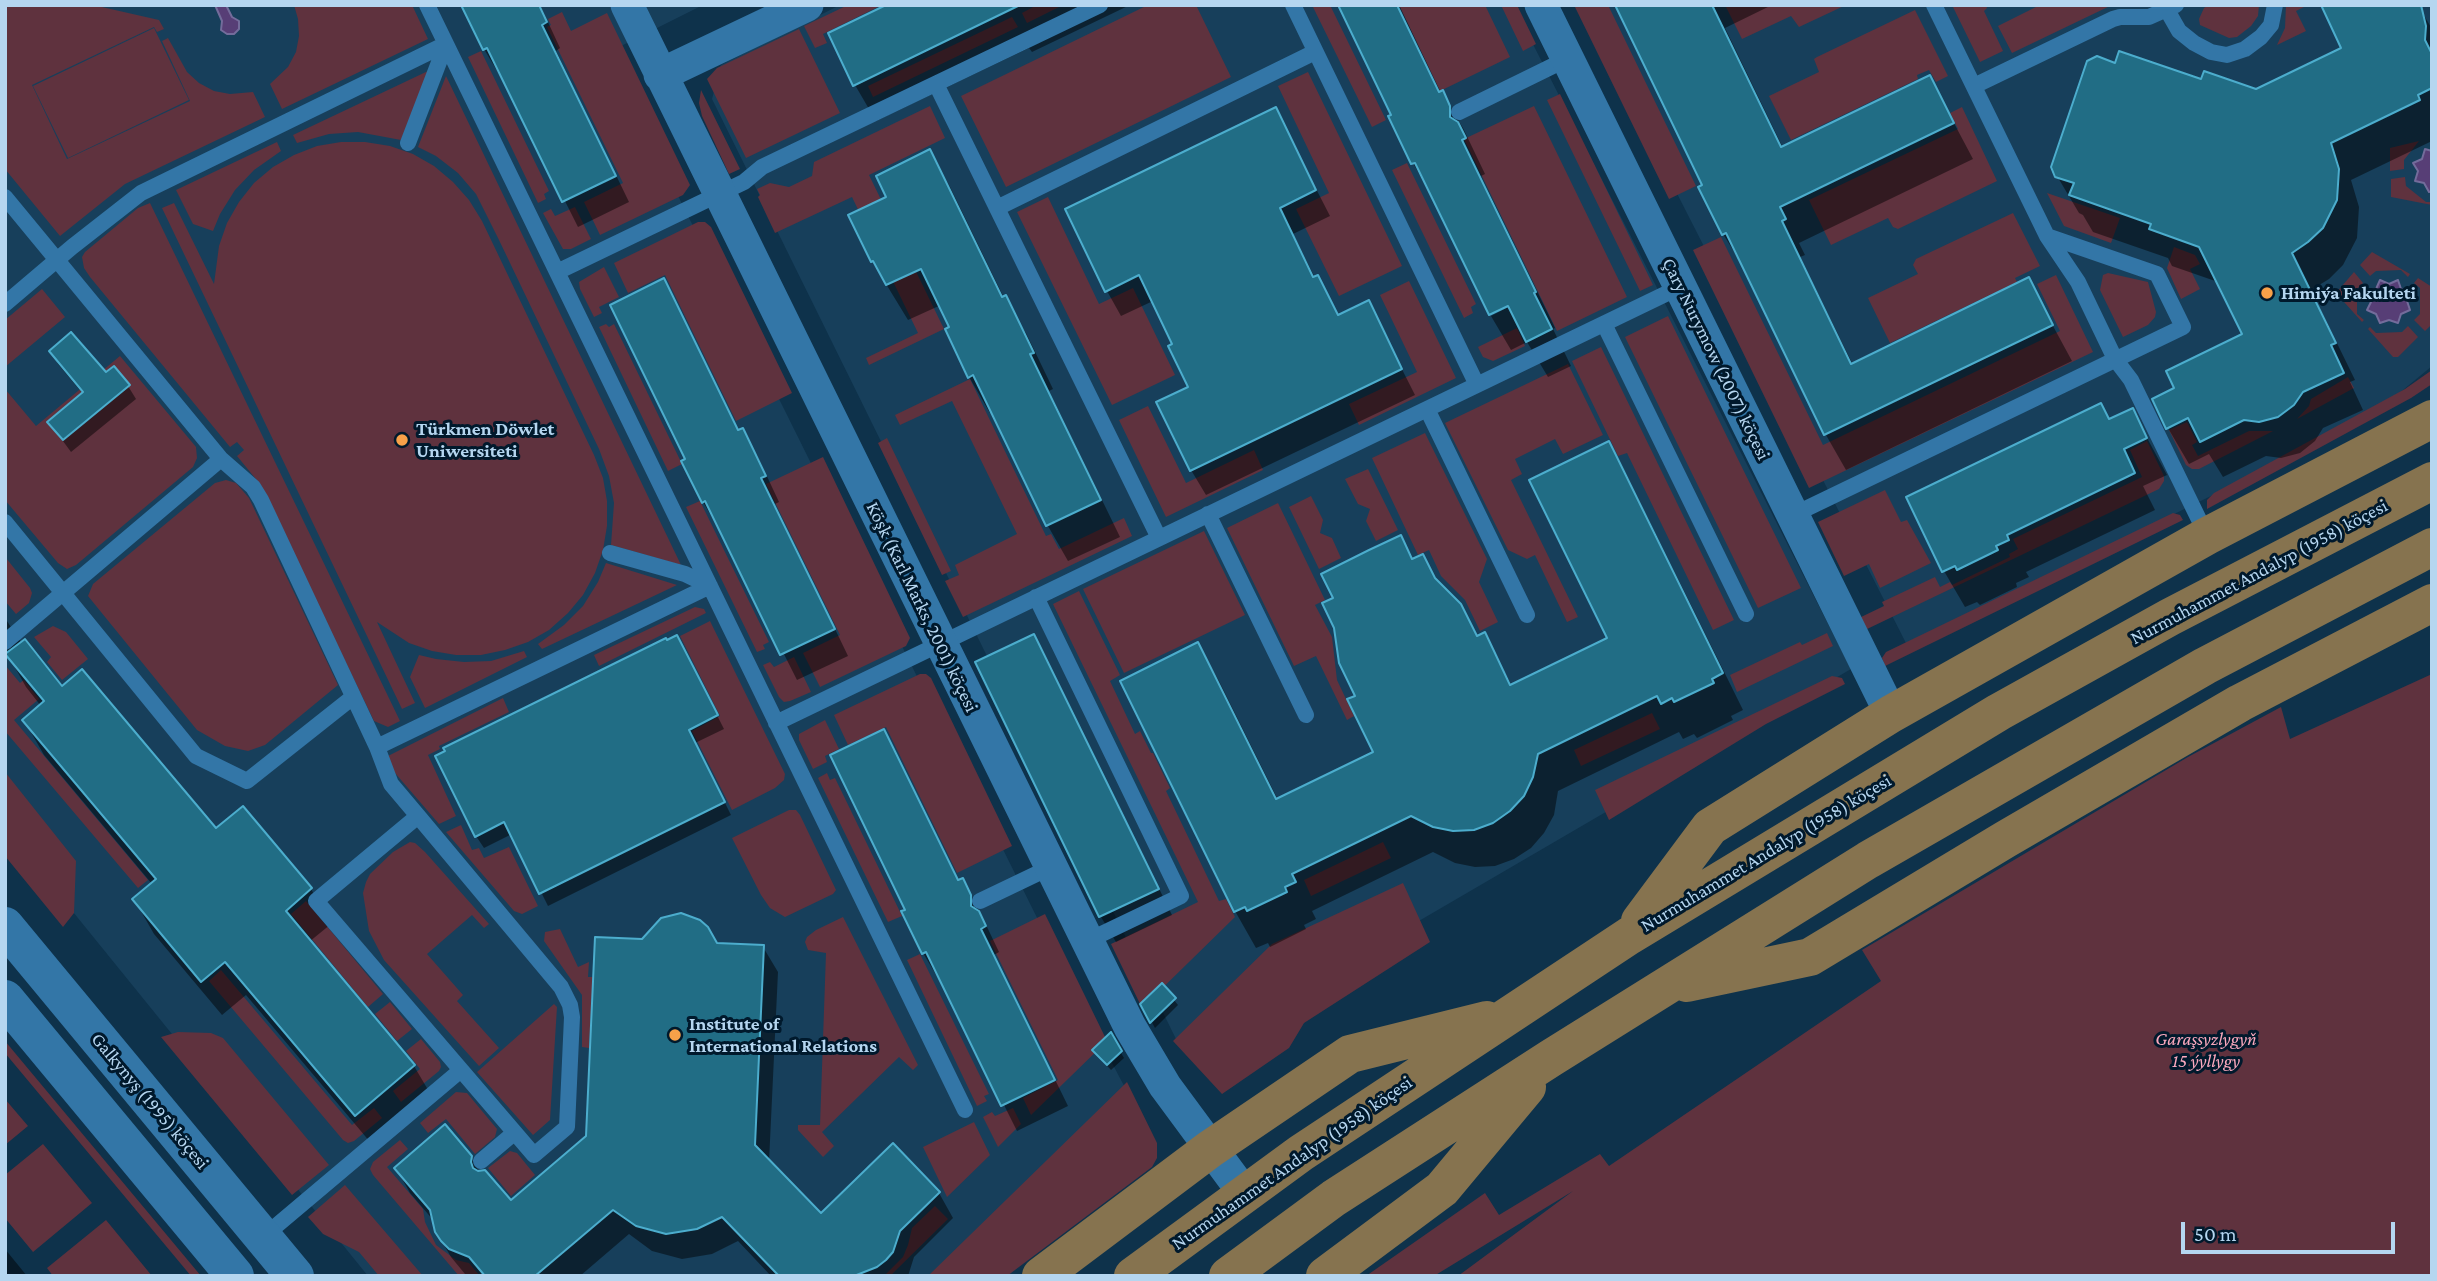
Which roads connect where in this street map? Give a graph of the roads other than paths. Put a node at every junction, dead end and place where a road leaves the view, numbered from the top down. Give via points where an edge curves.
1 (427, 5) edge
2 (627, 5) edge
3 (807, 5) edge
4 (1100, 5) edge
5 (1293, 5) edge
6 (1541, 5) edge
7 (1934, 5) edge
8 (2274, 5) edge
9 (2172, 7) edge
10 (446, 44) junction
11 (1315, 52) junction
12 (1567, 59) junction
13 (660, 75) junction
14 (936, 84) junction
15 (1973, 86) junction
16 (1459, 112) dead end
17 (408, 143) dead end
18 (719, 194) junction
19 (5, 197) edge
20 (997, 208) junction
21 (2047, 236) junction
22 (58, 261) junction
23 (557, 272) junction
24 (1680, 288) junction
25 (5, 304) edge
26 (1604, 324) junction
27 (2115, 359) junction
28 (1477, 385) junction
29 (1427, 409) junction
30 (2431, 419) edge
31 (221, 459) junction
32 (2432, 481) edge
33 (1208, 514) junction
34 (1793, 515) junction
35 (5, 522) edge
36 (2207, 536) junction
37 (1159, 538) junction
38 (2432, 547) edge
39 (610, 554) dead end
40 (710, 586) junction
41 (63, 592) junction
42 (1036, 597) junction
43 (2432, 603) edge
44 (1746, 614) dead end
45 (1527, 615) dead end
46 (5, 642) edge
47 (940, 644) junction
48 (353, 697) junction
49 (1891, 714) junction
50 (1306, 715) dead end
51 (776, 723) junction
52 (377, 747) junction
53 (418, 816) junction
54 (1051, 867) junction
55 (980, 901) dead end
56 (5, 926) edge
57 (1629, 936) junction
58 (1087, 941) junction
59 (1661, 989) junction
60 (5, 999) edge
61 (1516, 1012) junction
62 (1551, 1058) junction
63 (461, 1070) junction
64 (965, 1110) dead end
65 (514, 1133) junction
66 (1210, 1149) junction
67 (481, 1161) dead end
68 (1244, 1193) junction
69 (263, 1237) junction
70 (235, 1276) edge
71 (295, 1276) edge
72 (1041, 1276) edge
73 (1133, 1276) edge
74 (1228, 1276) edge
75 (1325, 1276) edge

1 - 10 lane
2 - 13 street, Köşk (Karl Marks, 2001) köçesi
3 - 13 street
4 - 14 lane
5 - 11 lane
6 - 12 street, Çary Nurymow (2007) köçesi
7 - 15 lane
8 - 9 lane via 2271,25 2261,37 2227,55 2211,52 2179,31
9 - 15 lane via 2149,17 2113,19
10 - 17 lane
10 - 22 lane via 141,193
10 - 23 lane
11 - 20 lane
11 - 28 lane
12 - 16 lane
12 - 24 street, Çary Nurymow (2007) köçesi
13 - 18 street, Köşk (Karl Marks, 2001) köçesi
14 - 18 lane via 762,167
14 - 20 lane
15 - 21 lane
18 - 23 lane
18 - 47 street, Köşk (Karl Marks, 2001) köçesi
19 - 22 lane
20 - 37 lane
21 - 27 lane via 2078,282
21 - 27 lane via 2157,274 2183,327
22 - 25 lane
22 - 31 lane
23 - 40 lane
24 - 26 lane
24 - 34 street, Çary Nurymow (2007) köçesi
26 - 28 lane
26 - 44 lane
27 - 34 lane
27 - 36 lane via 2131,380
28 - 29 lane
29 - 33 lane
29 - 45 lane
30 - 36 main road
31 - 41 lane
31 - 48 lane via 261,500
32 - 57 main road, Nurmuhammet Andalyp (1958) köçesi via 1999,712
33 - 37 lane
33 - 50 lane
34 - 49 street, Çary Nurymow (2007) köçesi
35 - 41 lane
36 - 49 main road
37 - 42 lane
38 - 59 main road via 2205,666 2016,773
39 - 40 lane
40 - 51 lane
40 - 52 lane
41 - 46 lane
41 - 48 lane via 196,755 247,781
42 - 47 lane
42 - 58 lane via 1181,896
43 - 59 main road via 2240,703 1810,957
47 - 51 lane
47 - 54 street, Köşk (Karl Marks, 2001) köçesi
48 - 52 lane
49 - 57 main road via 1710,827
51 - 64 lane
52 - 53 lane via 391,784
53 - 63 lane via 316,901
53 - 65 lane via 561,987 570,1005 567,1127 534,1155
54 - 55 lane
54 - 58 street, Köşk (Karl Marks, 2001) köçesi
56 - 69 main road, Galkynyş (1995) köçesi
57 - 61 main road, Nurmuhammet Andalyp (1958) köçesi
58 - 66 street, Köşk (Karl Marks, 2001) köçesi via 1142,1049
59 - 62 main road
60 - 70 main road
61 - 66 main road via 1350,1054
61 - 68 main road, Nurmuhammet Andalyp (1958) köçesi
62 - 74 main road via 1334,1198
62 - 75 main road via 1442,1189
63 - 65 lane
63 - 69 lane
65 - 67 lane
66 - 68 street, Köşk (Karl Marks, 2001) köçesi
66 - 72 main road
68 - 73 main road, Nurmuhammet Andalyp (1958) köçesi
69 - 71 main road, Galkynyş (1995) köçesi

